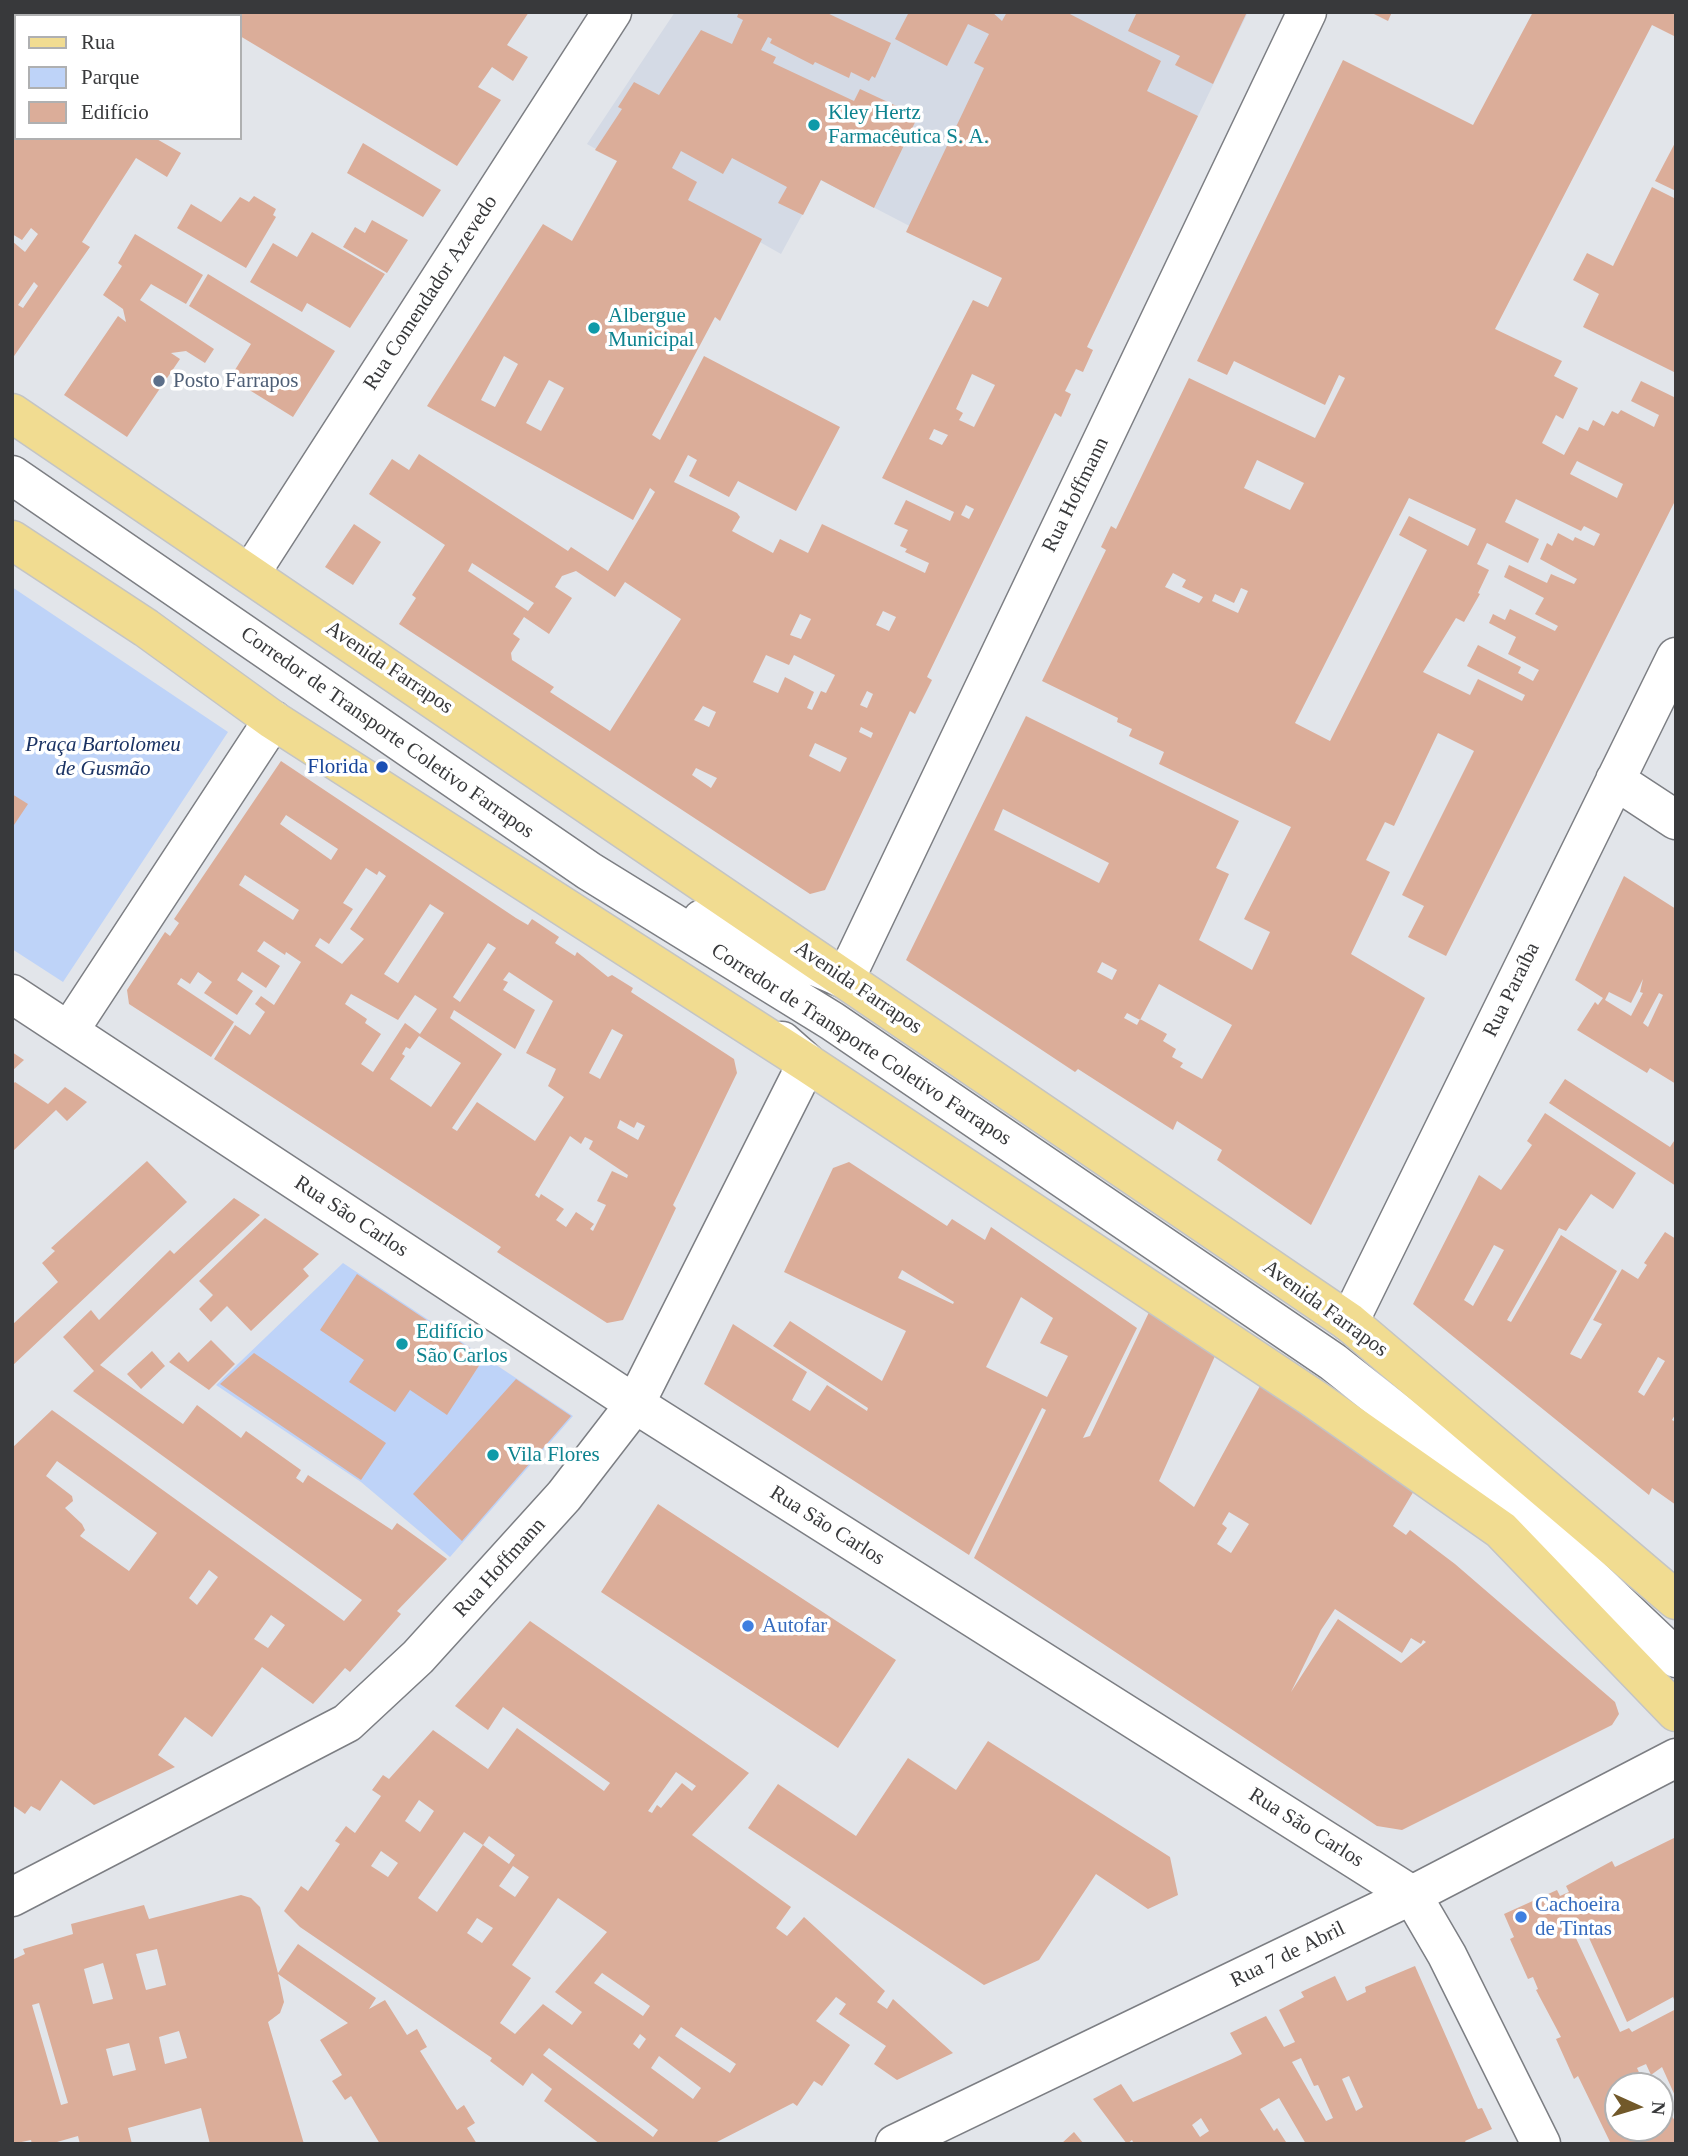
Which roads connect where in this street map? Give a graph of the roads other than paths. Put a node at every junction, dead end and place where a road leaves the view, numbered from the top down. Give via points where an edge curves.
1 (612, 12) edge
2 (1307, 12) edge
3 (12, 413) edge
4 (12, 475) edge
5 (12, 540) edge
6 (250, 574) junction
7 (1676, 657) edge
8 (273, 720) junction
9 (1615, 780) junction
10 (1676, 820) edge
11 (589, 872) junction
12 (845, 979) junction
13 (12, 994) edge
14 (69, 1031) junction
15 (807, 1063) junction
16 (1349, 1322) junction
17 (635, 1404) junction
18 (1676, 1600) edge
19 (1676, 1658) edge
20 (1676, 1712) edge
21 (1676, 1758) edge
22 (1412, 1895) junction
23 (12, 1897) edge
24 (895, 2144) edge
25 (1541, 2144) edge

1 - 6 street, Rua Comendador Azevedo
2 - 12 street, Rua Hoffmann
3 - 6 main road, Avenida Farrapos
4 - 11 street, Corredor de Transporte Coletivo Farrapos
5 - 8 main road via 146,628
6 - 12 main road, Avenida Farrapos
7 - 9 street, Rua Paraíba
8 - 14 street
8 - 15 main road
9 - 10 street
9 - 16 street, Rua Paraíba
11 - 12 street
11 - 15 street
11 - 19 street, Corredor de Transporte Coletivo Farrapos via 832,1021 1333,1362 1521,1511
12 - 16 main road, Avenida Farrapos
13 - 14 street, Rua São Carlos
14 - 17 street, Rua São Carlos
15 - 17 street, Rua Hoffmann
15 - 20 main road via 1314,1398 1501,1530
16 - 18 main road, Avenida Farrapos
17 - 22 street, Rua São Carlos
17 - 23 street, Rua Hoffmann via 486,1586 347,1723
21 - 22 street, Rua 7 de Abril
22 - 24 street, Rua 7 de Abril
22 - 25 street, Rua São Carlos

